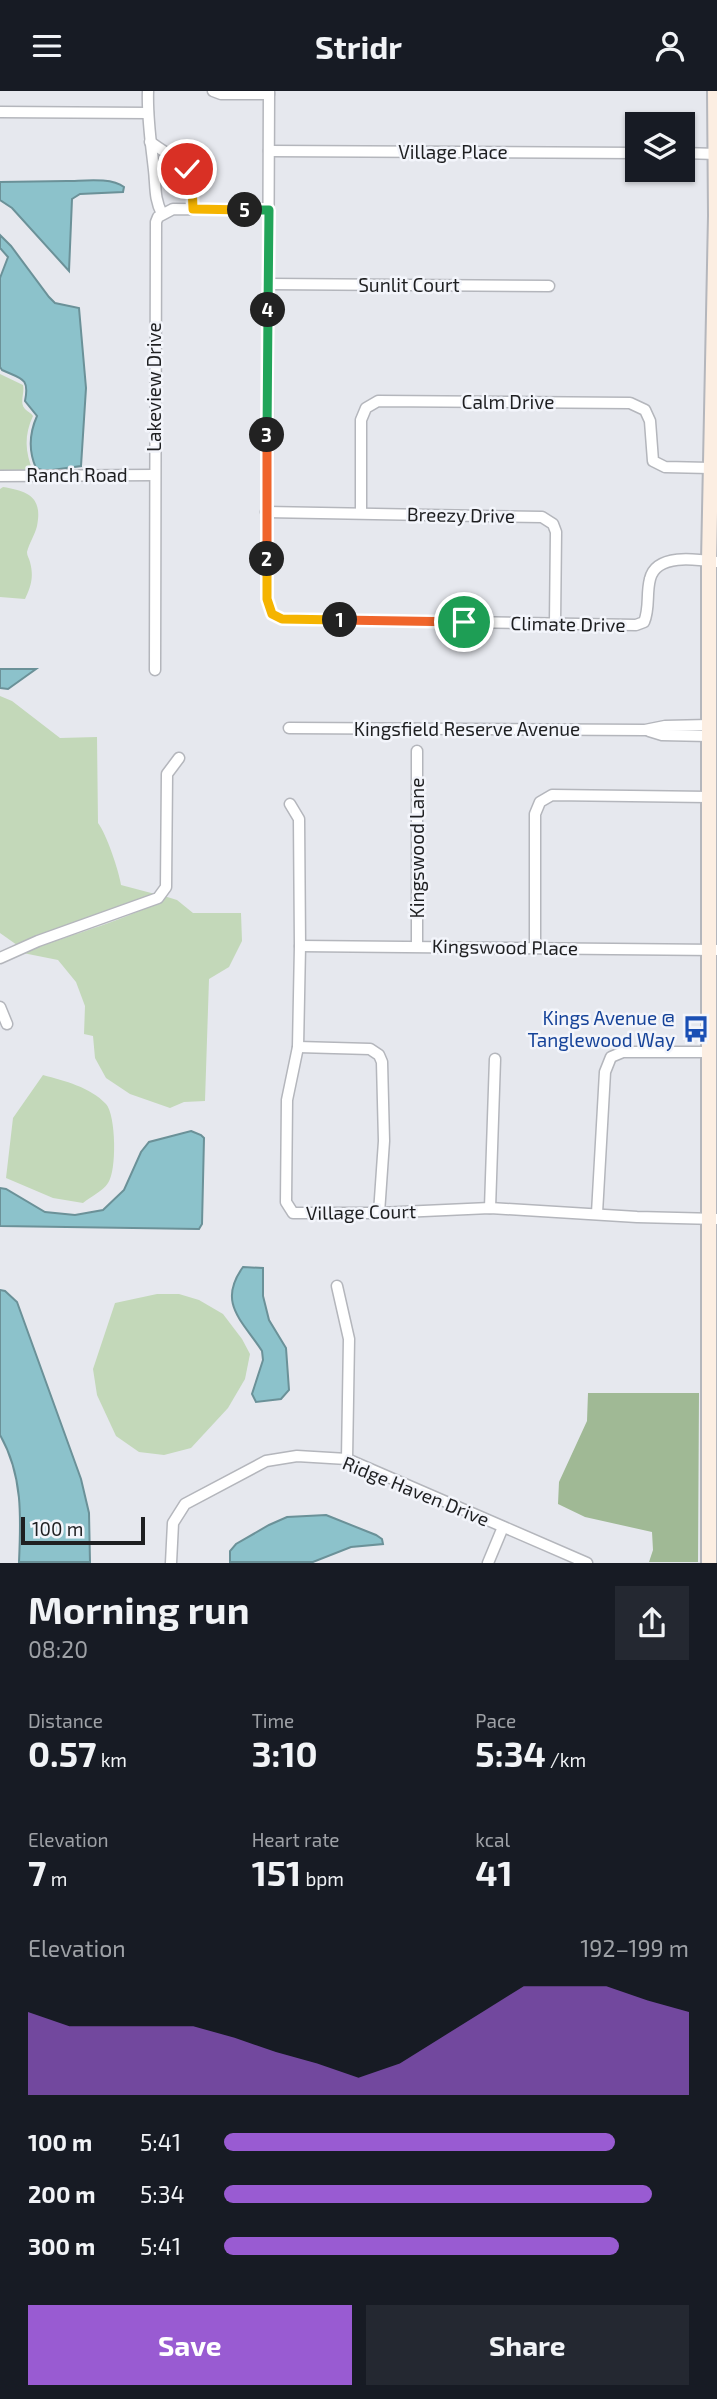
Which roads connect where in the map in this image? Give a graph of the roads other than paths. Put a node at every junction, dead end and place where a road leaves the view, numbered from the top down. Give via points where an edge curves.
1 (148, 91) edge
2 (213, 91) edge
3 (715, 91) edge
4 (269, 92) edge
5 (0, 112) edge
6 (148, 113) junction
7 (150, 142) junction
8 (269, 151) junction
9 (625, 153) edge
10 (695, 153) edge
11 (717, 153) edge
12 (187, 169) junction
13 (155, 178) junction
14 (193, 209) junction
15 (269, 210) junction
16 (162, 214) junction
17 (268, 284) junction
18 (549, 286) dead end
19 (715, 297) edge
20 (710, 468) junction
21 (154, 475) junction
22 (0, 476) edge
23 (267, 512) junction
24 (361, 513) junction
25 (713, 561) edge
26 (555, 623) junction
27 (155, 670) dead end
28 (289, 728) dead end
29 (709, 731) junction
30 (417, 751) dead end
31 (179, 758) dead end
32 (709, 797) junction
33 (290, 804) dead end
34 (300, 946) junction
35 (417, 946) junction
36 (535, 947) junction
37 (713, 950) edge
38 (0, 958) edge
39 (0, 1007) edge
40 (7, 1024) dead end
41 (298, 1047) junction
42 (710, 1052) junction
43 (495, 1059) dead end
44 (713, 1201) edge
45 (490, 1208) junction
46 (379, 1213) junction
47 (597, 1213) junction
48 (713, 1219) edge
49 (337, 1286) dead end
50 (713, 1332) edge
51 (346, 1459) junction
52 (713, 1461) edge
53 (503, 1527) junction
54 (171, 1563) edge
55 (488, 1563) edge
56 (587, 1563) edge
57 (709, 1563) edge

1 - 6 street
2 - 4 street
3 - 11 main road
4 - 8 street
5 - 6 street
6 - 7 street
7 - 12 street
7 - 13 street
8 - 9 street, Village Place
8 - 15 street
10 - 11 street
11 - 19 main road
12 - 13 street via 168,169
12 - 14 street
13 - 16 street
14 - 15 street
14 - 16 street
15 - 17 street, Climate Drive
16 - 21 street, Lakeview Drive via 155,229
17 - 18 street, Sunlit Court
17 - 23 street, Climate Drive
19 - 20 main road
20 - 24 street, Calm Drive via 665,467 653,461 650,421 645,410 630,403 378,401 366,408 361,420
20 - 25 main road
21 - 22 street, Ranch Road
21 - 27 street, Lakeview Drive
23 - 24 street, Breezy Drive
23 - 26 street, Climate Drive via 268,607 282,619
24 - 26 street, Breezy Drive via 542,517 556,532
25 - 26 street, Climate Drive via 668,561 654,568 644,622
25 - 29 main road
28 - 29 street, Kingsfield Reserve Avenue via 645,730 665,726
29 - 32 main road
30 - 35 street, Kingswood Lane
31 - 38 street via 167,774 166,887 158,898
32 - 36 street via 552,795 540,802 535,814
32 - 37 main road
33 - 34 street, Village Court via 299,819
34 - 35 street, Kingswood Place
34 - 41 street, Village Court
35 - 36 street, Kingswood Place
36 - 37 street, Kingswood Place
37 - 42 main road
39 - 40 street
41 - 46 street via 369,1049 379,1055 384,1141
41 - 46 street, Village Court via 287,1100 286,1202 293,1213
42 - 44 main road
42 - 47 street via 623,1052 611,1057 605,1072
43 - 45 street
44 - 48 main road
45 - 46 street, Village Court
45 - 47 street, Village Court
47 - 48 street, Village Court
48 - 50 main road
49 - 51 street via 349,1339
50 - 52 main road
51 - 53 street, Ridge Haven Drive
51 - 54 street, Ridge Haven Drive via 297,1456 266,1461 185,1504 173,1524
52 - 57 main road
53 - 55 street
53 - 56 street, Ridge Haven Drive

